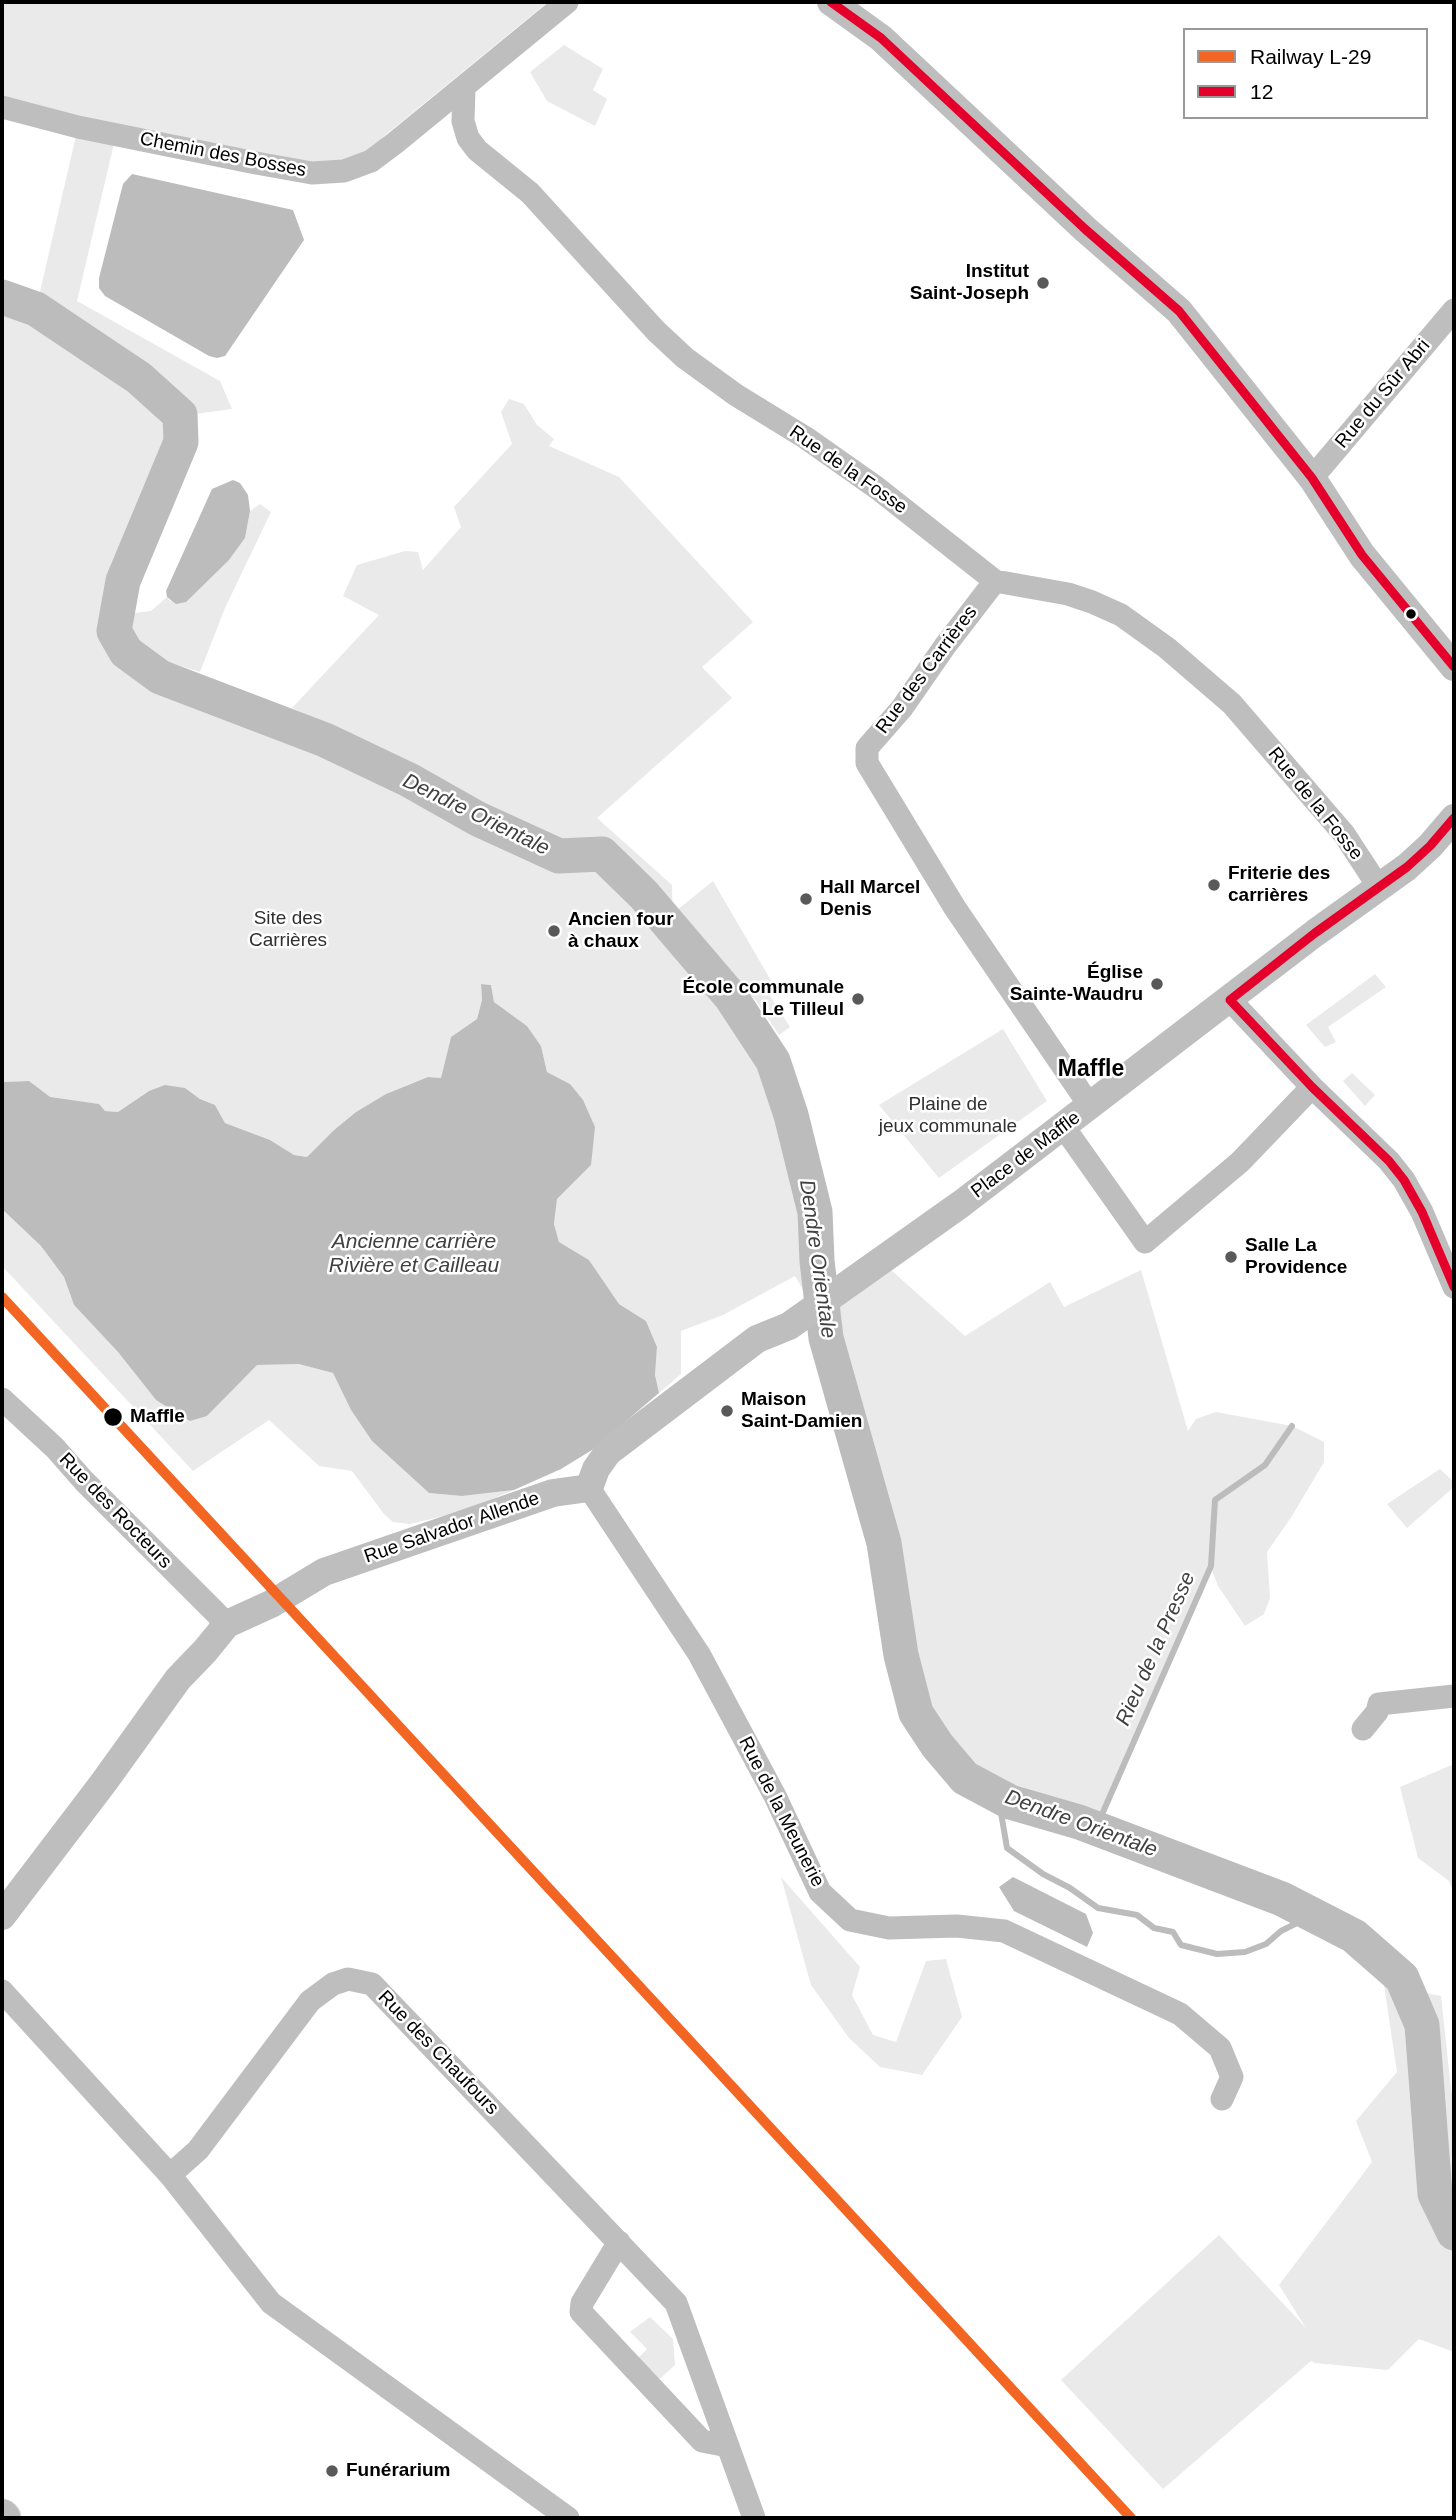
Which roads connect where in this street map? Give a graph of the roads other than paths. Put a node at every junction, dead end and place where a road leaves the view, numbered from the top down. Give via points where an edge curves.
1 (567, 2) edge
2 (831, 2) edge
3 (464, 88) junction
4 (2, 107) edge
5 (1454, 310) edge
6 (1312, 478) junction
7 (995, 580) junction
8 (1454, 667) edge
9 (867, 763) joint
10 (1454, 818) edge
11 (1378, 886) junction
12 (1230, 1000) junction
13 (1312, 1087) junction
14 (1090, 1107) junction
15 (1063, 1126) junction
16 (1454, 1287) edge
17 (2, 1399) edge
18 (589, 1488) junction
19 (227, 1624) junction
20 (1454, 1696) edge
21 (1363, 1729) dead end
22 (2, 1916) edge
23 (2, 1991) edge
24 (1222, 2099) dead end
25 (170, 2175) junction
26 (619, 2242) junction
27 (728, 2446) junction
28 (568, 2518) edge
29 (754, 2518) edge

1 - 3 street
2 - 6 street via 881,38 1179,312
3 - 4 street, Chemin des Bosses via 371,161 324,174 78,127
3 - 7 street, Rue de la Fosse via 463,121 477,150 530,193 685,358 877,488
5 - 6 street, Rue du Sûr Abri
6 - 8 street via 1362,555
7 - 9 street, Rue des Carrières via 902,708 867,748
7 - 11 street, Rue de la Fosse via 1092,602 1121,615 1167,648 1257,733 1344,834
9 - 14 street, Place de Maffle via 956,908
10 - 11 street, Place de Maffle via 1407,867
11 - 12 street, Place de Maffle
12 - 13 street
12 - 14 street, Place de Maffle
13 - 15 street via 1240,1162 1145,1242
13 - 16 street via 1404,1180
14 - 15 street, Place de Maffle
15 - 18 street, Place de Maffle via 789,1326 757,1339 608,1452
17 - 19 street, Rue des Rocteurs
18 - 19 street, Rue Salvador Allende via 553,1493 324,1572
18 - 24 street, Rue de la Meunerie via 699,1654 820,1892 850,1920 889,1928 957,1926 1004,1931 1180,2014 1220,2048 1232,2077
19 - 22 street, Rue Salvador Allende via 178,1679
20 - 21 street via 1379,1704
23 - 25 street
25 - 26 street, Rue des Chaufours via 198,2150 310,2001 348,1979 372,1984
25 - 28 street via 271,2303
26 - 27 street, Rue des Chaufours via 676,2303
26 - 27 street via 581,2312 702,2441
27 - 29 street, Rue des Chaufours

